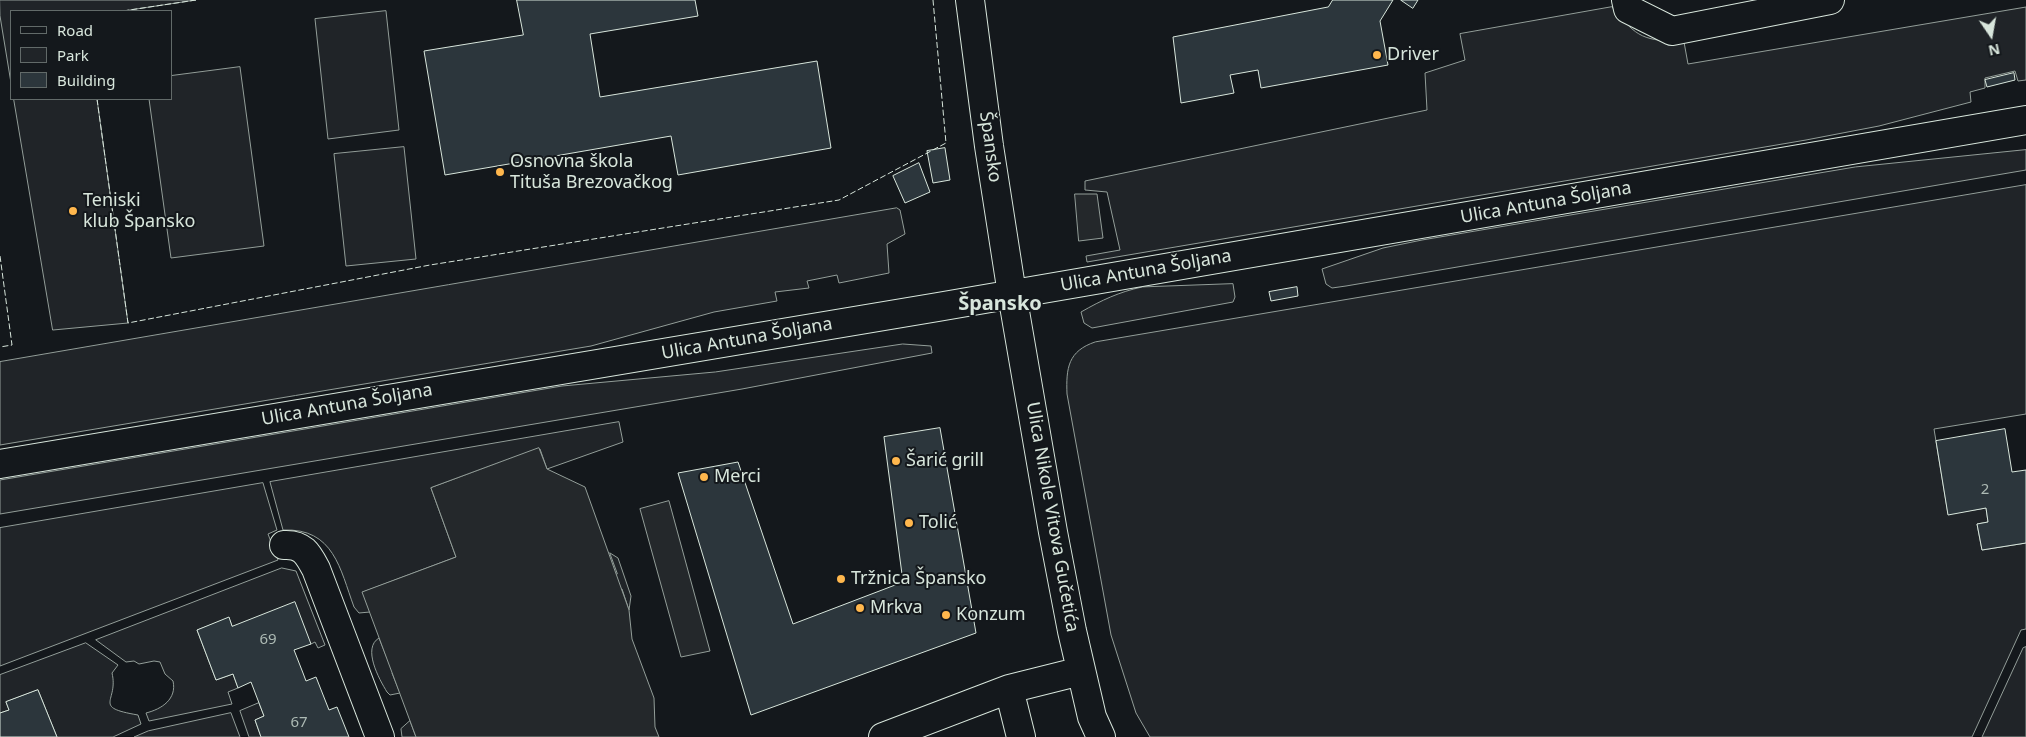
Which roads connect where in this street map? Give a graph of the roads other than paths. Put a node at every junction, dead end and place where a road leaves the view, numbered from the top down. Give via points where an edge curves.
1 (970, 0) edge
2 (1626, 0) edge
3 (1830, 0) edge
4 (2026, 120) edge
5 (1012, 294) junction
6 (0, 464) edge
7 (284, 545) dead end
8 (1081, 671) junction
9 (1009, 689) junction
10 (380, 737) edge
11 (883, 737) edge
12 (1021, 737) edge
13 (1101, 737) edge

1 - 5 street, Špansko
2 - 3 street via 1628,10 1672,31
4 - 5 street, Ulica Antuna Šoljana
5 - 6 street, Ulica Antuna Šoljana
5 - 8 street, Ulica Nikole Vitova Gučetića via 1053,532
7 - 10 street via 300,547 316,569
8 - 9 street
8 - 13 street, Ulica Nikole Vitova Gučetića via 1092,717
9 - 11 street
9 - 12 street

